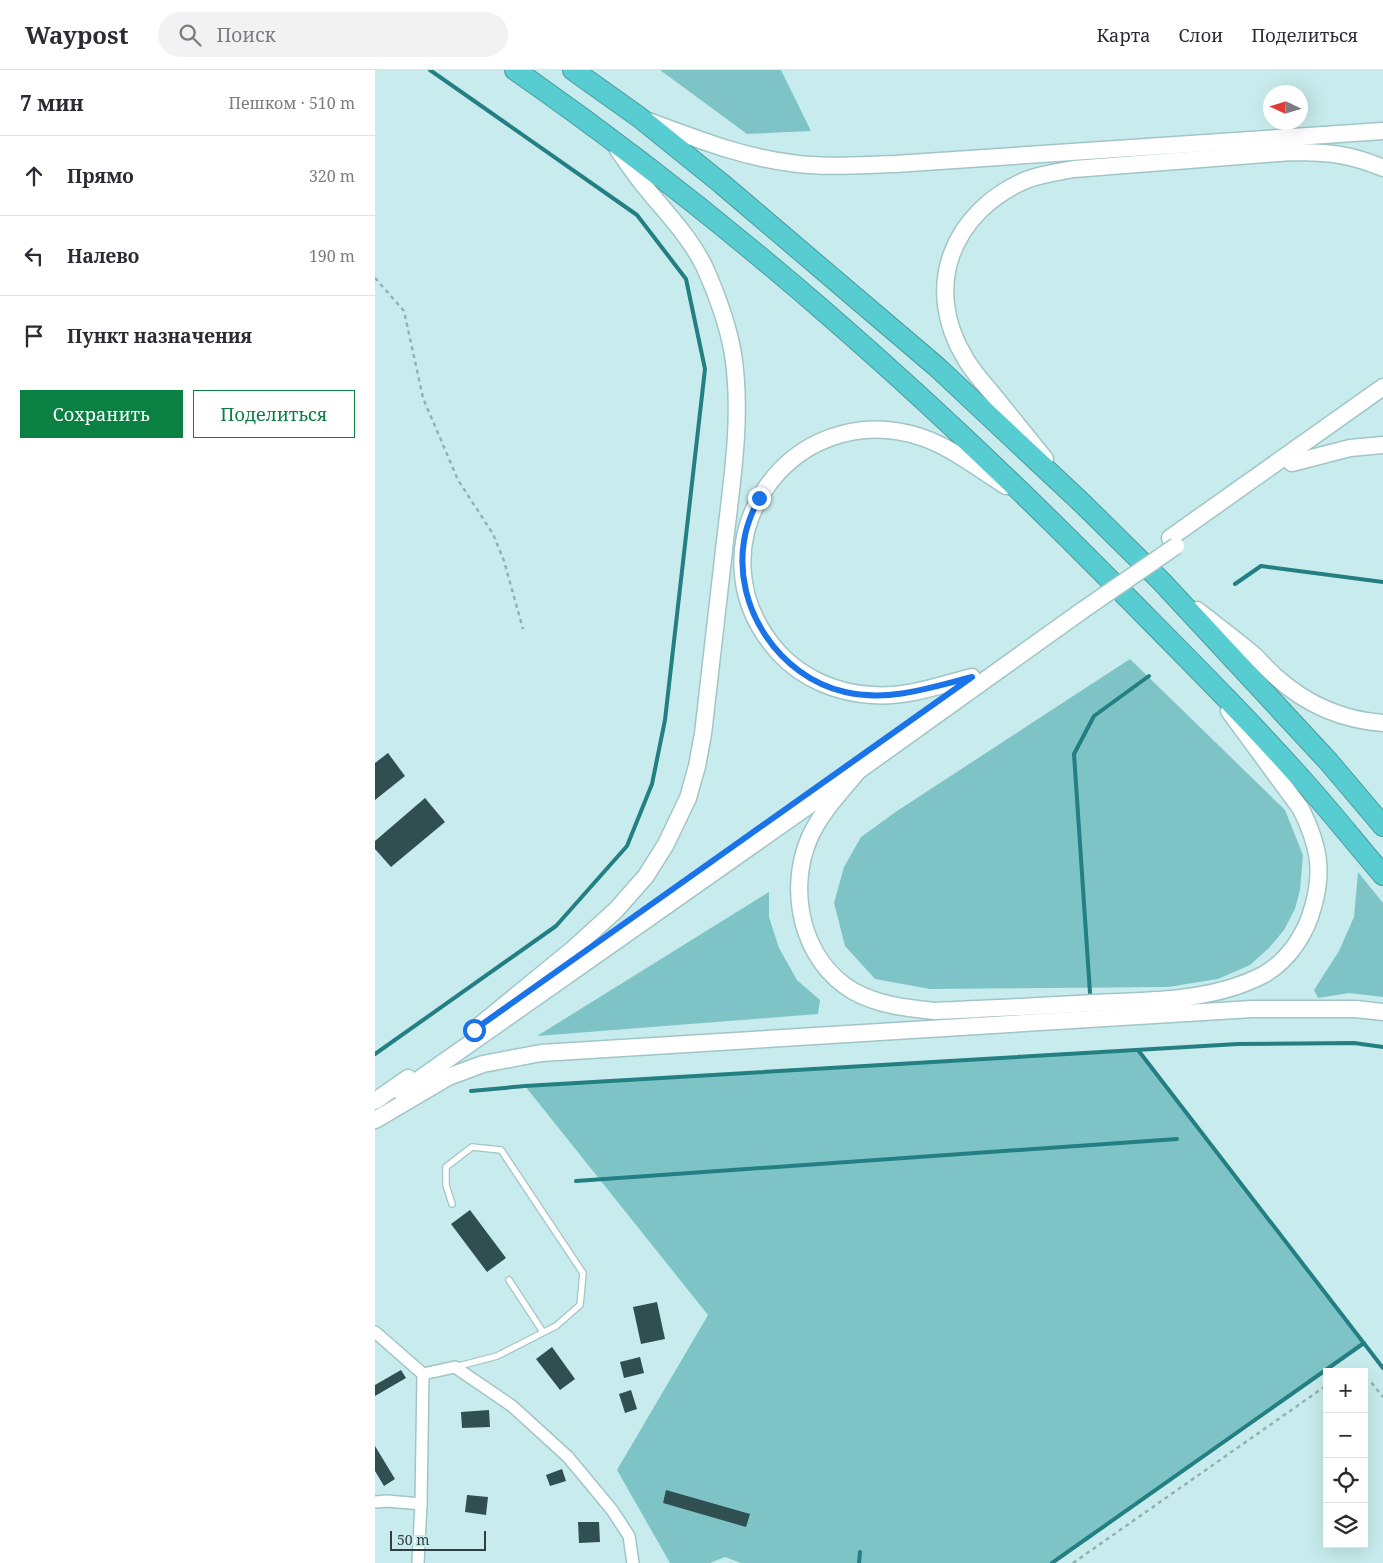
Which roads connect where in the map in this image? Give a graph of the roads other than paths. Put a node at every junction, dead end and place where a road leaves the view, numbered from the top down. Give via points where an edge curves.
1 (515, 70) edge
2 (573, 70) edge
3 (639, 118) junction
4 (1383, 131) edge
5 (608, 136) junction
6 (1383, 168) edge
7 (1383, 388) edge
8 (1383, 401) edge
9 (1383, 444) edge
10 (1292, 463) junction
11 (1034, 503) junction
12 (1081, 503) junction
13 (1173, 542) junction
14 (1162, 582) junction
15 (1080, 606) junction
16 (1197, 669) junction
17 (972, 677) junction
18 (1383, 722) edge
19 (858, 770) junction
20 (1383, 826) edge
21 (1383, 875) edge
22 (1383, 1012) edge
23 (474, 1030) junction
24 (375, 1101) edge
25 (375, 1111) edge
26 (375, 1120) edge
27 (452, 1204) dead end
28 (509, 1280) dead end
29 (375, 1332) edge
30 (543, 1332) junction
31 (455, 1367) junction
32 (423, 1374) junction
33 (375, 1502) edge
34 (421, 1504) junction
35 (417, 1563) edge
36 (633, 1563) edge

1 - 5 highway
2 - 3 highway
3 - 4 main road via 769,160 822,165 895,164
3 - 12 highway via 775,228 937,367
5 - 11 highway via 843,327
5 - 23 main road via 683,233 704,268 723,314 733,355 736,413 732,471 703,734 687,798 666,844 646,876 616,910 573,949
6 - 12 main road via 1345,155 1292,152 1074,169 1027,180 996,196 969,221 951,252 947,269 946,304 953,335 965,358
7 - 13 main road
8 - 10 main road
9 - 10 main road via 1351,448
10 - 13 main road
11 - 16 highway
11 - 17 main road via 950,450 921,437 895,431 858,431 826,439 793,458 767,485 750,519 742,556 748,599 771,644 797,669 843,692 874,696 893,696
12 - 14 highway
13 - 15 main road, bridge
14 - 18 main road via 1296,693 1340,715
14 - 20 highway via 1328,761
15 - 17 main road
15 - 19 main road
16 - 19 main road via 1301,809 1315,840 1319,862 1318,891 1306,929 1296,946 1264,974 1211,994 934,1012 881,1003 852,990 823,964 810,944 799,906 799,874 809,839 819,819
16 - 21 highway via 1306,784
17 - 23 main road
19 - 25 main road
22 - 26 main road via 1252,1009 541,1054 483,1064 448,1077
23 - 24 main road
27 - 30 lane via 446,1185 446,1167 472,1147 501,1150 583,1273 580,1305 556,1326
28 - 30 lane
29 - 32 street
30 - 31 lane via 497,1356
31 - 32 street
31 - 36 street via 512,1406 568,1457 629,1536
32 - 34 street
33 - 34 street
34 - 35 street

